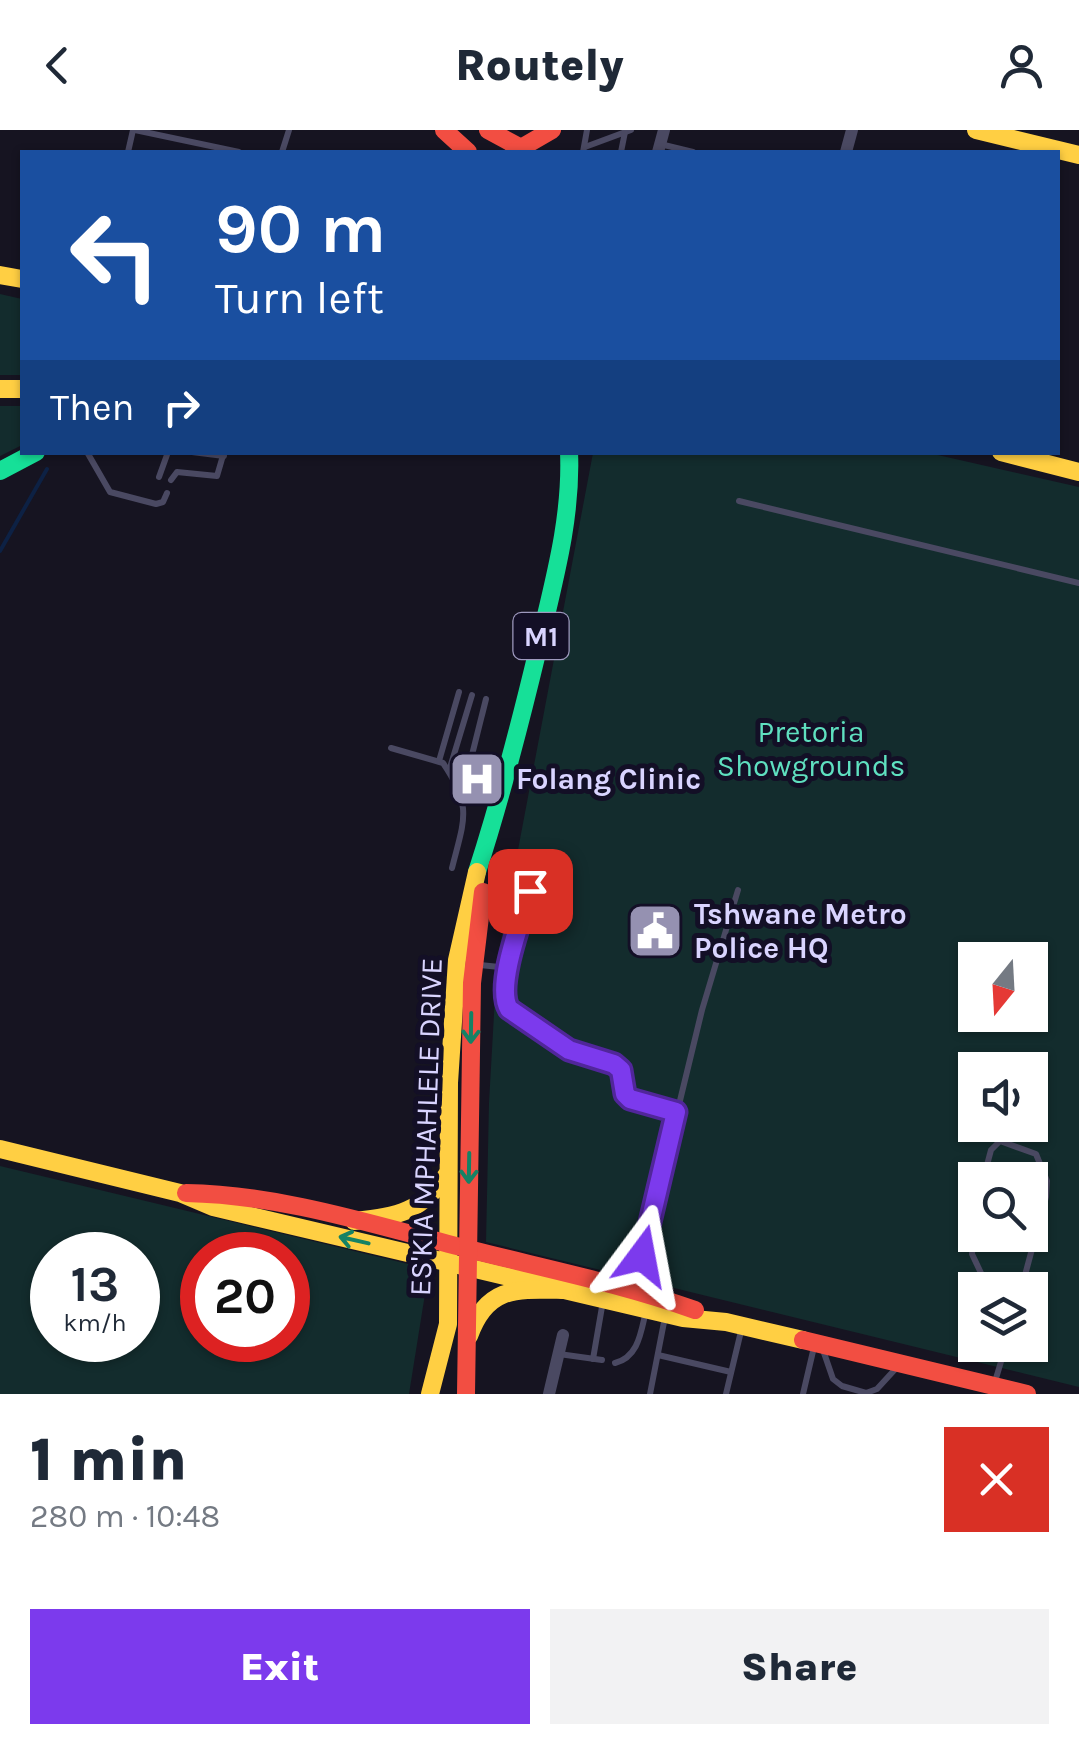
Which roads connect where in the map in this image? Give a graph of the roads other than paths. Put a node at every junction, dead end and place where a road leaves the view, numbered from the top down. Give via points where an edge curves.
1 (134, 130) edge
2 (444, 130) edge
3 (488, 130) edge
4 (552, 130) edge
5 (587, 130) edge
6 (976, 130) edge
7 (628, 131) edge
8 (661, 142) edge
9 (229, 150) edge
10 (466, 150) edge
11 (527, 150) edge
12 (584, 150) edge
13 (687, 150) edge
14 (1058, 150) edge
15 (30, 455) edge
16 (88, 455) edge
17 (167, 455) edge
18 (224, 455) edge
19 (570, 455) edge
20 (1012, 455) edge
21 (0, 471) edge
22 (1079, 472) edge
23 (159, 477) dead end
24 (171, 480) dead end
25 (156, 490) dead end
26 (168, 493) dead end
27 (739, 500) dead end
28 (152, 503) junction
29 (1079, 582) edge
30 (459, 692) dead end
31 (472, 695) dead end
32 (486, 699) dead end
33 (391, 748) dead end
34 (438, 761) junction
35 (449, 772) junction
36 (467, 775) dead end
37 (502, 793) junction
38 (540, 852) dead end
39 (452, 868) dead end
40 (738, 890) dead end
41 (473, 964) junction
42 (509, 968) junction
43 (676, 1112) junction
44 (0, 1149) edge
45 (988, 1162) edge
46 (1040, 1162) edge
47 (449, 1170) junction
48 (180, 1193) junction
49 (354, 1221) junction
50 (459, 1256) junction
51 (563, 1290) junction
52 (604, 1299) junction
53 (637, 1302) junction
54 (666, 1314) junction
55 (734, 1324) junction
56 (563, 1334) dead end
57 (818, 1344) junction
58 (466, 1348) junction
59 (558, 1354) junction
60 (658, 1356) junction
61 (615, 1362) dead end
62 (1001, 1362) edge
63 (900, 1364) junction
64 (731, 1372) junction
65 (993, 1390) edge
66 (430, 1394) edge
67 (466, 1394) edge
68 (549, 1394) edge
69 (650, 1394) edge
70 (726, 1394) edge
71 (802, 1394) edge
72 (1026, 1394) edge

1 - 9 lane
2 - 10 main road
3 - 11 main road
4 - 11 main road
5 - 12 lane
6 - 14 main road
7 - 12 lane
8 - 13 lane
15 - 21 main road
16 - 28 lane via 110,492
17 - 23 lane
18 - 24 lane via 217,476 177,472
19 - 37 main road, ES'KIA MPHAHLELE DRIVE / M1 via 562,548
20 - 22 main road
25 - 28 lane
26 - 28 lane
27 - 29 lane
30 - 34 lane
31 - 35 lane
32 - 36 lane
33 - 34 lane
34 - 35 lane
35 - 39 lane via 465,805
37 - 41 main road, M1
37 - 47 main road, ES'KIA MPHAHLELE DRIVE / M1 via 457,960
38 - 42 lane
40 - 43 lane
41 - 42 lane
41 -> 50 main road, M1
42 - 43 lane via 503,1000 509,1009 569,1050 614,1064 630,1099
43 - 53 lane
44 - 48 main road
45 - 46 lane via 1000,1141 1036,1154
47 - 49 main road via 418,1210
47 - 50 main road, ES'KIA MPHAHLELE DRIVE / M1
48 - 49 main road via 243,1196
50 -> 48 main road via 213,1207
49 - 50 main road
50 - 51 main road
50 - 53 main road
50 - 58 main road, M1
50 - 66 main road, ES'KIA MPHAHLELE DRIVE / M1
51 - 52 main road
51 - 58 main road via 496,1295 474,1320
52 - 53 main road
52 - 59 lane via 597,1359
53 - 54 main road
53 - 55 main road
53 - 61 lane via 635,1348
54 - 55 main road
54 - 60 lane
55 - 57 main road
55 - 64 lane
56 - 59 street
57 - 63 main road
57 - 63 lane via 833,1379 866,1394
57 - 71 lane
58 - 67 main road, M1
59 - 68 street
60 - 64 lane
60 - 69 lane
62 - 65 lane
63 - 65 main road
64 - 70 lane
65 - 72 main road

